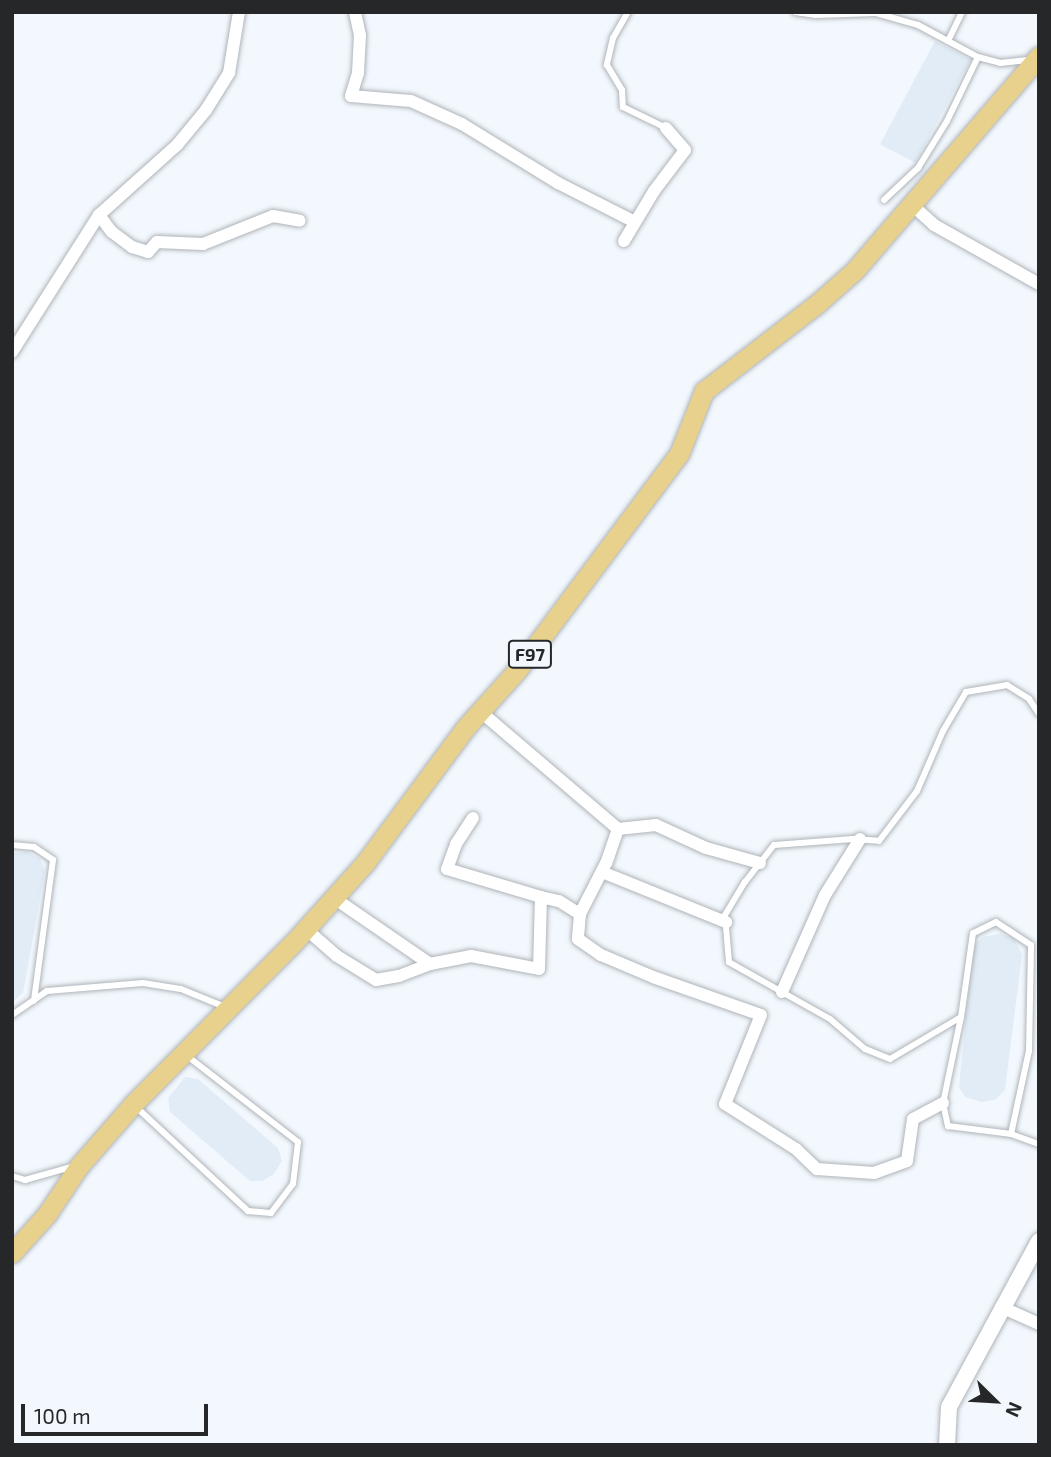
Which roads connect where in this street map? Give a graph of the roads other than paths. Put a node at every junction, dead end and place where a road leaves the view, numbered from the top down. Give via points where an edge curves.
1 (239, 12) edge
2 (355, 12) edge
3 (628, 12) edge
4 (795, 12) edge
5 (962, 12) edge
6 (947, 41) junction
7 (978, 57) junction
8 (1038, 57) edge
9 (666, 128) joint
10 (884, 200) dead end
11 (911, 204) junction
12 (99, 215) junction
13 (300, 220) dead end
14 (635, 222) junction
15 (624, 241) dead end
16 (1039, 284) edge
17 (12, 352) edge
18 (481, 712) junction
19 (1039, 714) edge
20 (473, 818) dead end
21 (618, 829) junction
22 (860, 839) junction
23 (12, 845) edge
24 (760, 863) junction
25 (602, 872) junction
26 (541, 897) junction
27 (334, 898) junction
28 (580, 914) junction
29 (726, 922) junction
30 (306, 929) junction
31 (430, 964) junction
32 (782, 992) junction
33 (34, 1001) junction
34 (230, 1009) junction
35 (12, 1016) edge
36 (961, 1017) junction
37 (184, 1053) junction
38 (943, 1103) junction
39 (133, 1104) junction
40 (1011, 1134) junction
41 (1039, 1144) edge
42 (79, 1166) junction
43 (12, 1176) edge
44 (1039, 1241) edge
45 (12, 1253) edge
46 (1001, 1307) junction
47 (1039, 1324) edge
48 (947, 1445) edge

1 - 12 street via 229,73 206,110 177,145
2 - 14 street via 360,35 352,96 411,101 485,136 558,183
3 - 9 lane via 613,38 607,65 622,90 623,107
4 - 6 lane via 876,13 918,25
5 - 6 lane
6 - 7 lane
7 - 8 lane via 1000,63
7 - 10 lane via 918,168
8 - 11 main road, F97
9 - 14 street via 685,150
11 - 16 street via 934,225
11 - 18 main road, F97 via 855,270 704,391 680,454 519,669
12 - 13 street via 112,232 148,252 157,242 203,244 273,216
12 - 17 street
14 - 15 street
18 - 21 street
18 - 27 main road, F97
19 - 22 lane via 1029,699 1007,685 966,692 917,791 879,841
20 - 26 street via 447,869
21 - 24 street via 656,825 706,848
21 - 25 street
22 - 24 lane via 774,845
22 - 32 street via 825,895
23 - 33 lane via 34,847 53,860
24 - 29 lane via 725,915
25 - 28 street
25 - 29 street
26 - 28 street via 559,901
26 - 31 street via 539,969 471,956
27 - 30 main road, F97
27 - 31 street
28 - 38 street via 578,939 601,955 761,1015 725,1104 796,1149 817,1169 874,1173 907,1161 913,1119
29 - 32 lane via 729,962
30 - 31 street via 337,956 376,980
30 - 34 main road, F97
32 - 36 lane via 830,1019 865,1049 890,1059
33 - 34 lane via 47,991 143,983 181,989
33 - 35 lane
34 - 37 main road, F97
36 - 38 lane
36 - 40 lane via 973,933 996,922 1031,945 1030,1051
37 - 39 main road, F97
37 - 39 lane via 298,1142 293,1184 271,1213 248,1211
38 - 40 lane via 948,1126
39 - 42 main road, F97
40 - 41 lane
42 - 43 lane via 24,1180
42 - 45 main road, F97 via 47,1214
44 - 46 main road
46 - 47 street
46 - 48 main road via 950,1407

